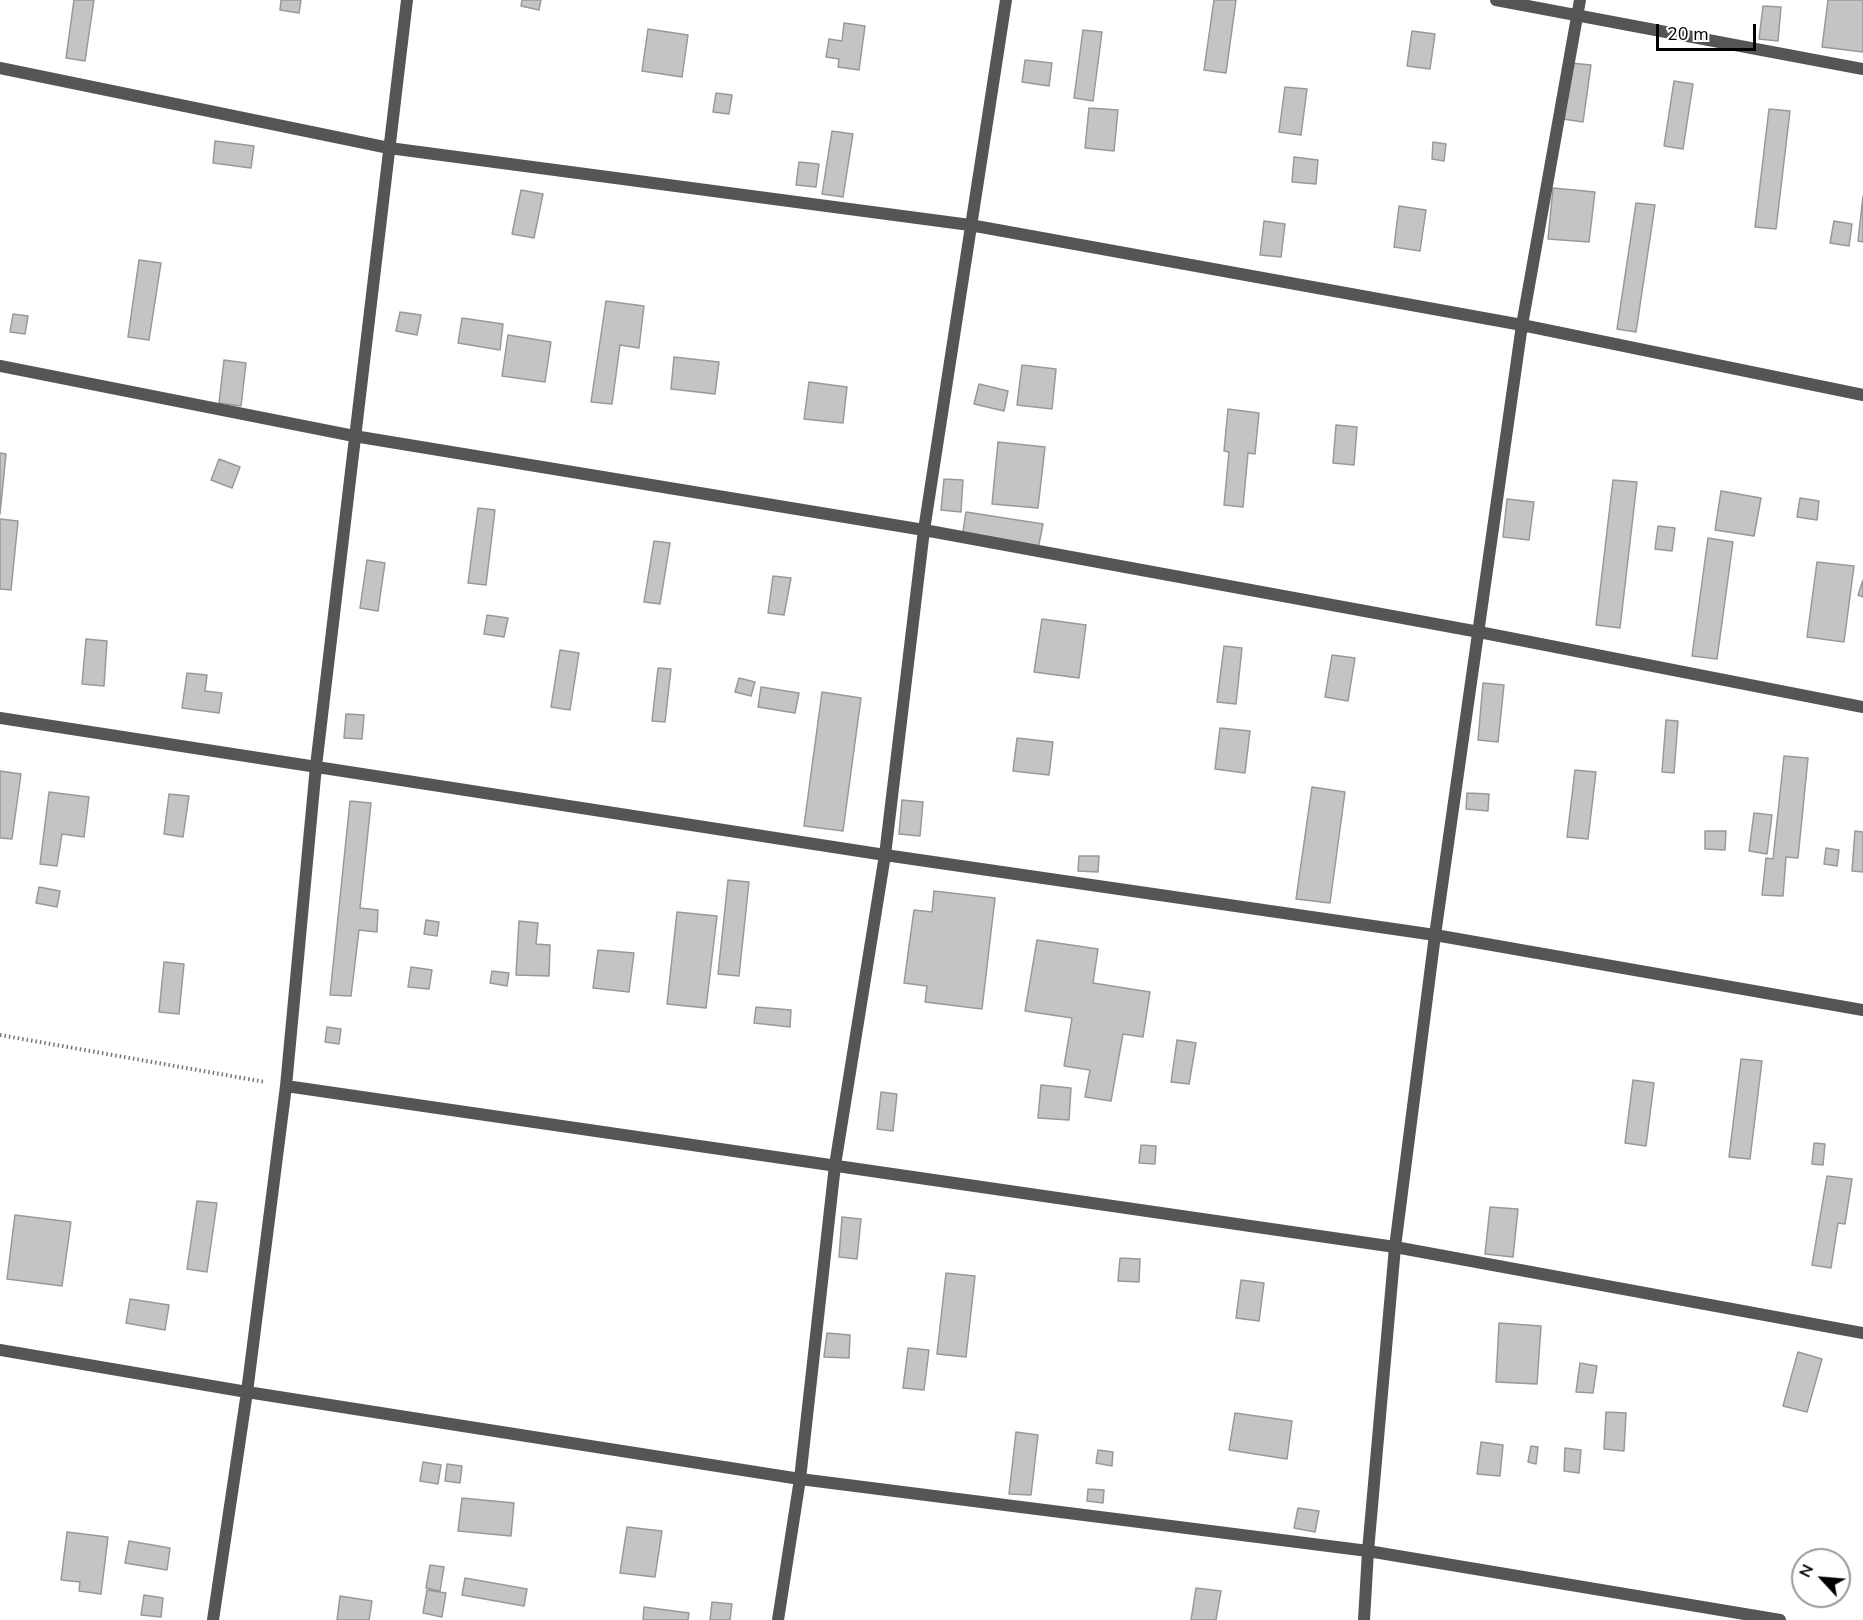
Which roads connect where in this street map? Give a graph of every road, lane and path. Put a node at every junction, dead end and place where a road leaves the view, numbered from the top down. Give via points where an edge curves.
1 (407, 0) edge
2 (1006, 0) edge
3 (1496, 0) edge
4 (1580, 0) edge
5 (1578, 15) junction
6 (0, 68) edge
7 (1863, 69) edge
8 (389, 148) junction
9 (970, 225) junction
10 (1522, 325) junction
11 (0, 366) edge
12 (1863, 395) edge
13 (354, 436) junction
14 (924, 530) junction
15 (1479, 632) junction
16 (1863, 707) edge
17 (0, 718) edge
18 (316, 766) junction
19 (885, 855) junction
20 (1435, 934) junction
21 (1863, 1010) edge
22 (0, 1035) edge
23 (286, 1086) junction
24 (835, 1165) junction
25 (1395, 1247) junction
26 (1863, 1333) edge
27 (0, 1350) edge
28 (247, 1392) junction
29 (800, 1479) junction
30 (1368, 1551) junction
31 (213, 1620) edge
32 (778, 1620) edge
33 (1364, 1620) edge
34 (1780, 1620) edge

1 - 8 street
2 - 9 street
3 - 5 street
4 - 5 street
5 - 7 street
5 - 10 street
6 - 8 street
8 - 9 street
8 - 13 street
9 - 10 street
9 - 14 street
10 - 12 street
10 - 15 street
11 - 13 street
13 - 14 street
13 - 18 street
14 - 15 street
14 - 19 street
15 - 16 street
15 - 20 street
17 - 18 street
18 - 19 street
18 - 23 street
19 - 20 street
19 - 24 street
20 - 21 street
20 - 25 street
22 - 23 path
23 - 24 street
23 - 28 street
24 - 25 street
24 - 29 street
25 - 26 street
25 - 30 street
27 - 28 street
28 - 29 street
28 - 31 street
29 - 30 street
29 - 32 street
30 - 33 street
30 - 34 street

